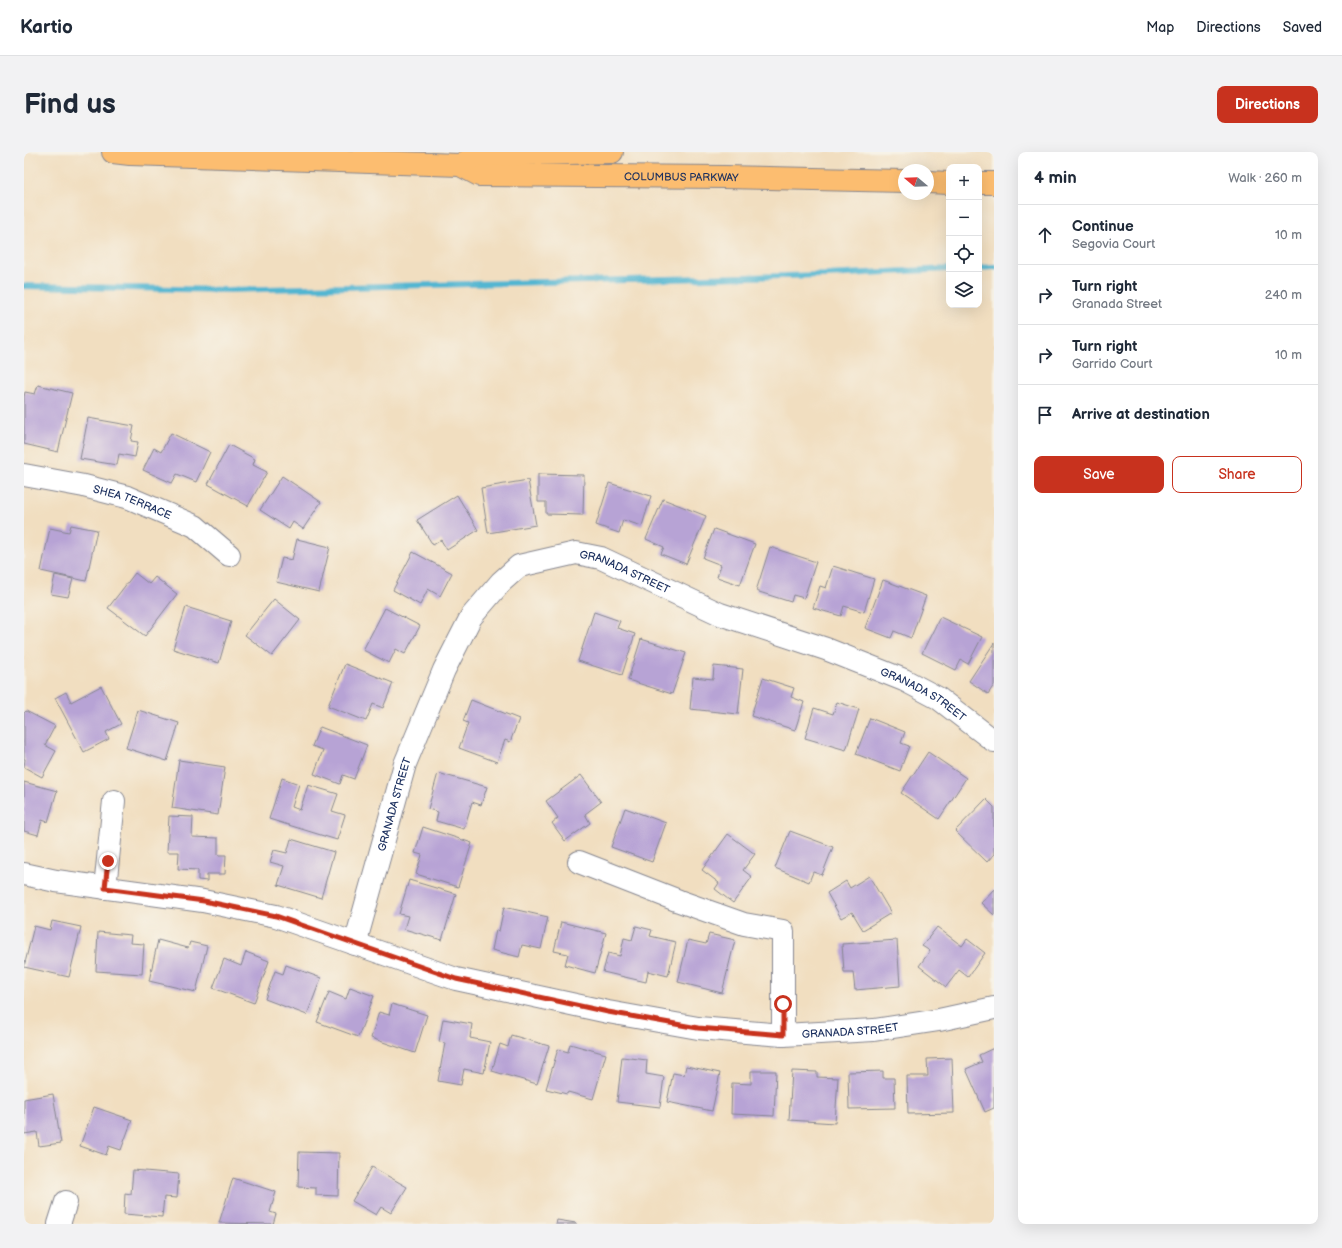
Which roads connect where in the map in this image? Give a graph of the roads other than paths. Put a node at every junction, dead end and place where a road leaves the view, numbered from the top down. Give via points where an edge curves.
1 (113, 152) edge
2 (612, 152) edge
3 (460, 165) junction
4 (898, 181) edge
5 (934, 182) edge
6 (946, 183) edge
7 (982, 183) edge
8 (994, 183) edge
9 (24, 475) edge
10 (229, 555) dead end
11 (994, 741) edge
12 (114, 800) dead end
13 (579, 862) dead end
14 (24, 874) edge
15 (105, 888) junction
16 (355, 944) junction
17 (994, 1008) edge
18 (783, 1035) junction
19 (66, 1202) dead end
20 (60, 1224) edge

1 - 3 main road, COLUMBUS PARKWAY
2 - 3 main road via 477,155
3 - 4 main road, COLUMBUS PARKWAY via 479,175
5 - 6 main road
7 - 8 main road
9 - 10 street, SHEA TERRACE via 127,497 195,526
11 - 16 street, GRANADA STREET via 938,698 904,680 826,649 720,614 601,558 576,553 519,566 501,582 471,617 444,670 405,764
12 - 15 street
13 - 18 street via 744,924 783,931
14 - 15 street, GRANADA STREET
15 - 16 street, GRANADA STREET via 204,901 276,916
16 - 18 street, GRANADA STREET via 456,979 608,1012 698,1028
17 - 18 street, GRANADA STREET via 874,1030
19 - 20 street

